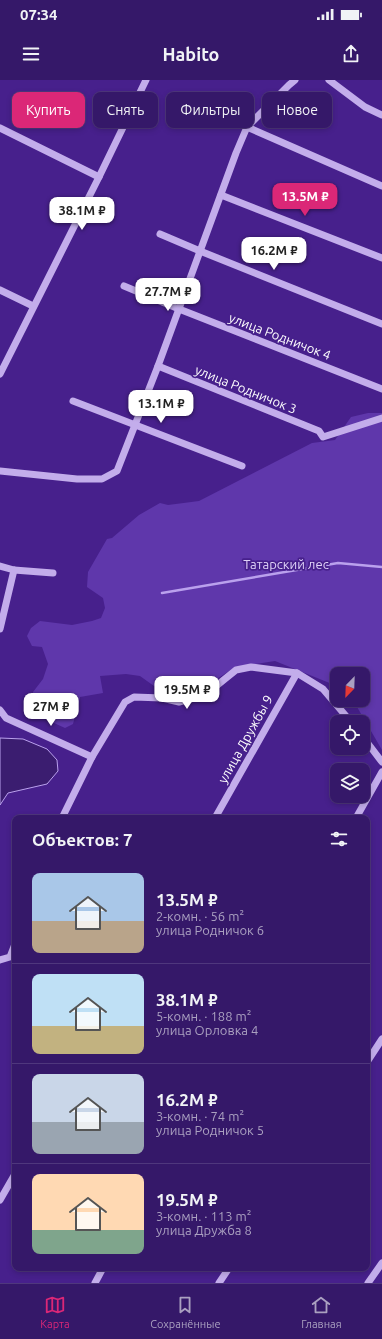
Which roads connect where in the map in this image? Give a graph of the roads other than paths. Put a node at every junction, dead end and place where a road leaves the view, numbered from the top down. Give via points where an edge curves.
1 (146, 80) edge
2 (295, 80) edge
3 (329, 80) edge
4 (382, 115) edge
5 (254, 120) edge
6 (0, 128) edge
7 (247, 128) edge
8 (249, 128) edge
9 (99, 177) junction
10 (382, 186) edge
11 (221, 195) junction
12 (160, 234) dead end
13 (200, 251) junction
14 (382, 258) edge
15 (124, 286) dead end
16 (0, 290) edge
17 (33, 306) junction
18 (179, 309) junction
19 (382, 324) edge
20 (158, 366) junction
21 (0, 374) edge
22 (382, 389) edge
23 (73, 400) dead end
24 (382, 418) edge
25 (135, 425) junction
26 (242, 466) dead end
27 (0, 471) edge
28 (0, 566) edge
29 (14, 570) junction
30 (53, 573) dead end
31 (0, 629) edge
32 (296, 673) junction
33 (0, 710) edge
34 (346, 715) edge
35 (370, 746) edge
36 (92, 757) junction
37 (382, 762) edge
38 (382, 772) edge
39 (63, 815) edge
40 (217, 815) edge
41 (358, 815) edge
42 (12, 952) edge
43 (0, 960) edge
44 (382, 1039) edge
45 (370, 1057) edge
46 (12, 1179) edge
47 (0, 1200) edge
48 (382, 1263) edge
49 (101, 1271) edge
50 (227, 1271) edge
51 (94, 1283) edge
52 (219, 1283) edge
53 (368, 1283) edge

1 - 9 street
2 - 5 street
3 - 4 street via 366,107
6 - 9 street
7 - 11 street
8 - 10 street
9 - 17 street
11 - 13 street
11 - 14 street
12 - 13 street
13 - 18 street
13 - 19 street
15 - 18 street, улица Родничок 4
16 - 17 street
17 - 21 street
18 - 20 street
18 - 22 street, улица Родничок 4
20 - 24 street, улица Родничок 3 via 319,431 323,437
20 - 25 street
23 - 25 street
25 - 26 street
25 - 27 street via 117,471 102,479
28 - 29 street
29 - 30 street
29 - 31 street
32 - 34 street via 323,689
32 - 36 street via 251,667 236,670 204,695 179,702 162,698 134,697 125,702
32 - 40 street, улица Дружбы 9
33 - 36 street via 6,718
35 - 37 street
36 - 39 street
38 - 41 street
42 - 43 street via 10,957
44 - 45 street
46 - 47 street
48 - 53 street
49 - 51 street
50 - 52 street

